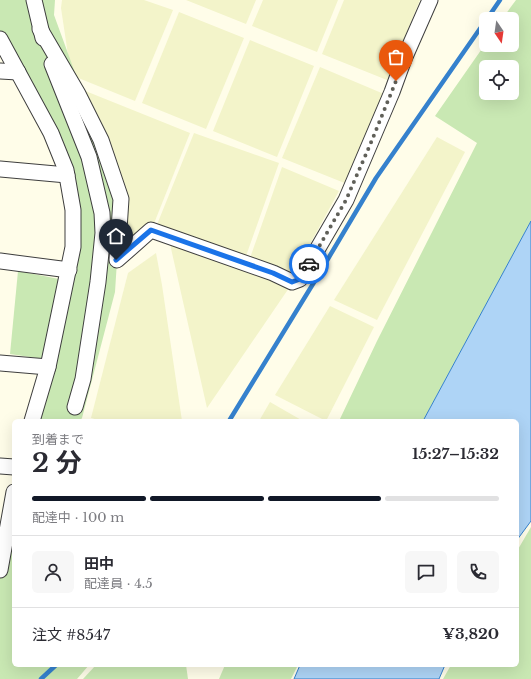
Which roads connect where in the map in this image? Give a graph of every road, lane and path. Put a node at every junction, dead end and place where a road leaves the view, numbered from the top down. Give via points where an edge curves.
1 (34, 0) edge
2 (430, 0) edge
3 (40, 29) junction
4 (0, 39) edge
5 (0, 71) edge
6 (18, 72) junction
7 (0, 168) edge
8 (67, 175) junction
9 (0, 261) edge
10 (68, 270) junction
11 (0, 363) edge
12 (48, 367) junction
13 (75, 407) dead end
14 (33, 419) edge
15 (0, 466) edge
16 (12, 467) edge
17 (12, 503) edge
18 (0, 570) edge

1 - 3 street
2 - 3 street via 346,200 300,279 292,282 151,230 116,260 122,199 101,140
3 - 13 street via 51,64 89,158 102,213 103,233 98,282 83,378
4 - 6 street
5 - 6 street
6 - 8 street via 51,133
7 - 8 street
8 - 10 street via 73,210 73,247
9 - 10 street
10 - 12 street
11 - 12 street
12 - 14 street
15 - 16 street
17 - 18 street

